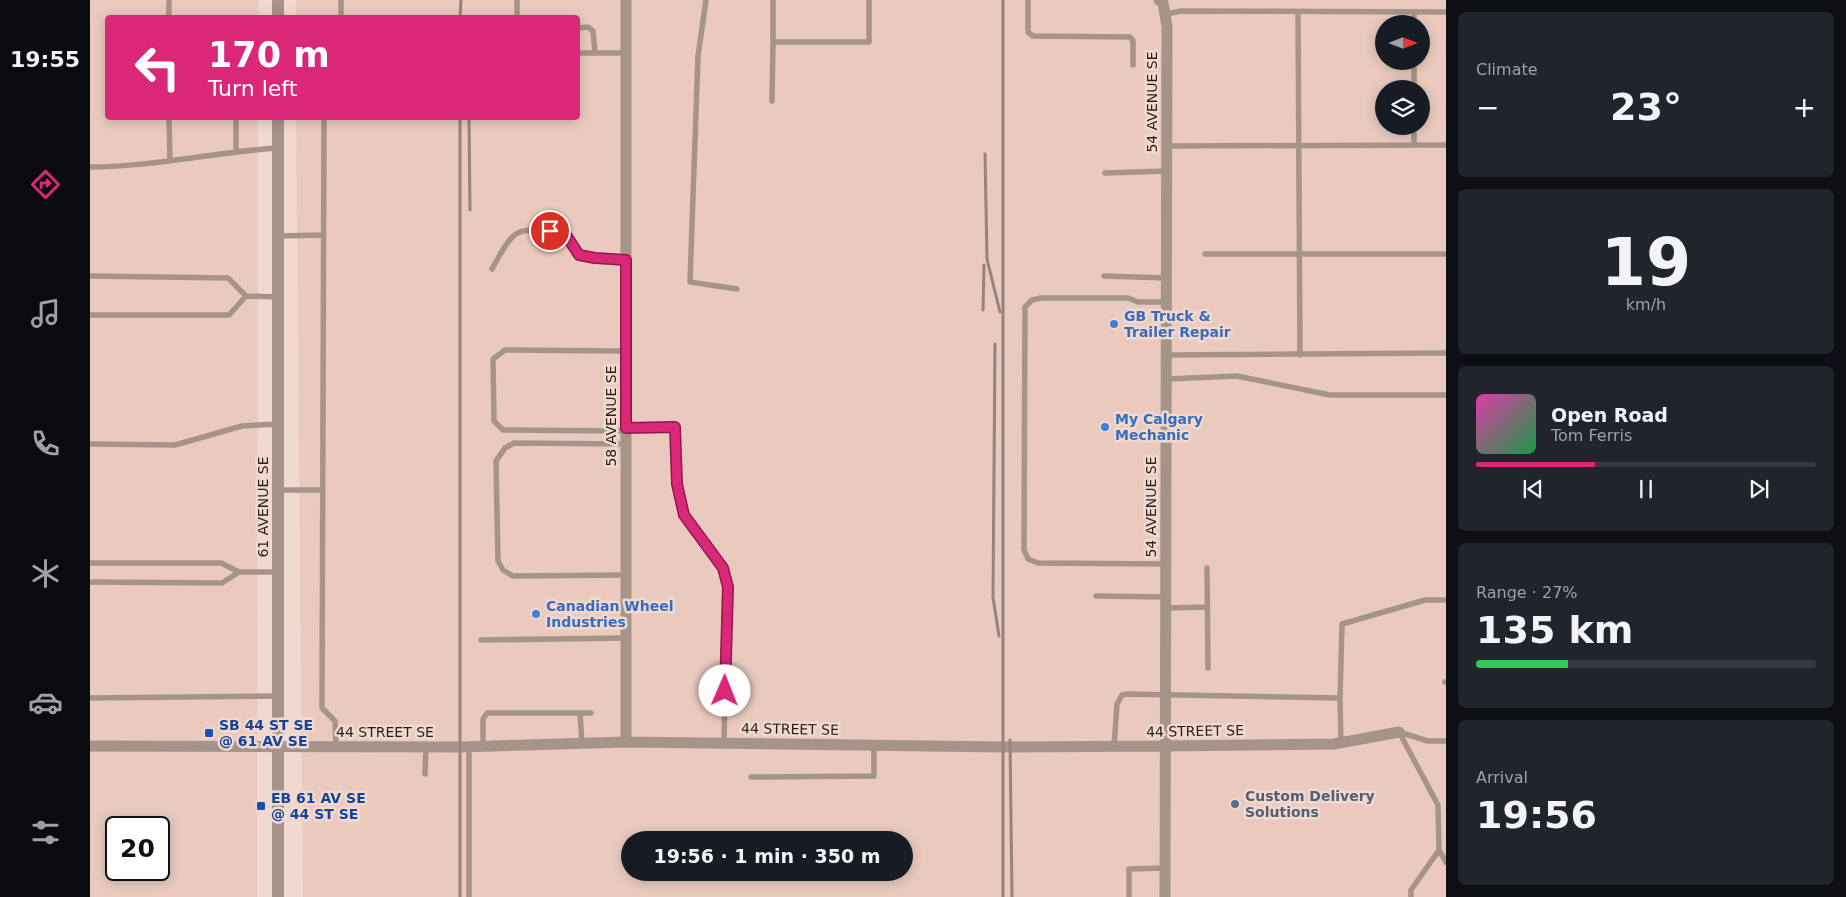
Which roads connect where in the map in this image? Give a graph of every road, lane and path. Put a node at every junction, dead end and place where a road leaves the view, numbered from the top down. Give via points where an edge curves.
1 (169, 0) edge
2 (278, 0) edge
3 (341, 0) edge
4 (517, 0) edge
5 (626, 0) edge
6 (706, 0) edge
7 (773, 0) edge
8 (869, 0) edge
9 (1028, 0) edge
10 (1159, 0) edge
11 (1298, 12) junction
12 (1414, 12) joint
13 (1446, 12) edge
14 (1166, 14) junction
15 (169, 15) edge
16 (278, 15) edge
17 (341, 15) edge
18 (518, 15) edge
19 (580, 28) edge
20 (773, 42) junction
21 (580, 53) edge
22 (595, 53) junction
23 (625, 54) junction
24 (1132, 65) dead end
25 (772, 102) dead end
26 (170, 120) edge
27 (236, 120) edge
28 (278, 120) edge
29 (324, 120) edge
30 (1414, 135) edge
31 (1298, 145) junction
32 (1414, 145) junction
33 (1446, 145) edge
34 (1167, 146) junction
35 (278, 148) junction
36 (236, 150) junction
37 (170, 161) junction
38 (90, 167) edge
39 (1167, 171) junction
40 (1105, 173) dead end
41 (323, 235) junction
42 (278, 236) junction
43 (1205, 254) dead end
44 (1299, 254) junction
45 (1446, 254) edge
46 (626, 260) junction
47 (492, 269) dead end
48 (90, 276) edge
49 (1104, 276) dead end
50 (1167, 278) junction
51 (737, 289) dead end
52 (246, 296) junction
53 (278, 297) junction
54 (1167, 302) junction
55 (90, 315) edge
56 (625, 351) junction
57 (1446, 353) edge
58 (1167, 355) junction
59 (1300, 355) junction
60 (1167, 379) junction
61 (1446, 394) edge
62 (278, 424) junction
63 (626, 429) junction
64 (1137, 435) dead end
65 (1167, 436) junction
66 (90, 444) edge
67 (626, 444) junction
68 (278, 490) junction
69 (321, 490) junction
70 (90, 563) edge
71 (1166, 564) junction
72 (1207, 568) dead end
73 (240, 572) junction
74 (277, 572) junction
75 (625, 575) junction
76 (90, 582) edge
77 (1096, 596) dead end
78 (1446, 600) edge
79 (1166, 602) junction
80 (1207, 607) junction
81 (625, 638) junction
82 (481, 640) dead end
83 (1208, 668) dead end
84 (1165, 695) junction
85 (277, 696) junction
86 (90, 698) edge
87 (1340, 698) junction
88 (580, 713) junction
89 (591, 713) dead end
90 (1399, 732) junction
91 (1446, 741) edge
92 (626, 742) junction
93 (1341, 743) junction
94 (582, 744) junction
95 (724, 744) junction
96 (90, 746) edge
97 (874, 746) junction
98 (1165, 746) junction
99 (277, 747) junction
100 (336, 747) junction
101 (426, 747) junction
102 (469, 747) junction
103 (483, 747) junction
104 (1114, 747) junction
105 (425, 774) dead end
106 (752, 777) dead end
107 (1438, 804) junction
108 (1446, 805) edge
109 (1439, 850) junction
110 (1446, 862) edge
111 (1165, 868) junction
112 (278, 897) edge
113 (469, 897) edge
114 (1129, 897) edge
115 (1165, 897) edge
116 (1411, 897) edge

1 - 15 lane
2 - 16 street
3 - 17 lane
4 - 18 lane
5 - 23 street, 58 AVENUE SE
6 - 51 lane via 698,56 690,282
7 - 20 lane
8 - 20 lane via 869,42
9 - 24 lane via 1027,24 1032,36 1130,37 1133,41
10 - 14 street, 54 AVENUE SE
11 - 12 lane
11 - 14 lane via 1181,11
11 - 31 lane
12 - 13 lane
14 - 34 street, 54 AVENUE SE
19 - 22 lane via 588,27 593,31
20 - 25 lane
21 - 22 lane
22 - 23 lane
23 - 46 street, 58 AVENUE SE
26 - 37 lane
27 - 36 lane
28 - 35 street, 61 AVENUE SE
29 - 41 lane
30 - 32 lane
31 - 32 lane
31 - 34 lane
31 - 44 lane
32 - 33 lane
34 - 39 street, 54 AVENUE SE
35 - 36 lane
35 - 42 street, 61 AVENUE SE
36 - 37 lane
37 - 38 lane
39 - 40 lane
39 - 50 street, 54 AVENUE SE
41 - 42 lane
41 - 69 lane
42 - 53 street, 61 AVENUE SE
43 - 44 lane
44 - 45 lane
44 - 59 lane
46 - 47 lane via 579,255 564,232 522,229 508,239
46 - 56 street, 58 AVENUE SE
48 - 52 lane via 228,278
49 - 50 lane
50 - 54 street, 54 AVENUE SE
52 - 53 lane
52 - 55 lane via 229,315
53 - 62 street, 61 AVENUE SE
54 - 58 street, 54 AVENUE SE
54 - 71 lane via 1138,302 1128,298 1041,298 1032,300 1026,307 1024,540 1028,559 1038,563
56 - 63 street, 58 AVENUE SE
56 - 63 lane via 505,350 493,359 494,421 503,430
57 - 59 lane
58 - 59 lane
58 - 60 street, 54 AVENUE SE
60 - 61 lane via 1237,376 1330,395
60 - 65 street, 54 AVENUE SE
62 - 66 lane via 242,426 175,445
62 - 68 street, 61 AVENUE SE
63 - 67 street, 58 AVENUE SE
63 - 95 lane via 675,427 677,484 684,515 723,568 728,587
64 - 65 lane
65 - 71 street, 54 AVENUE SE
67 - 75 street, 58 AVENUE SE
67 - 75 lane via 514,444 505,448 496,461 498,561 503,570 513,576
68 - 69 lane
68 - 74 street, 61 AVENUE SE
69 - 100 lane via 322,708 335,721
70 - 73 lane via 221,563
71 - 79 street, 54 AVENUE SE
72 - 80 lane
73 - 74 lane
73 - 76 lane via 222,583
74 - 85 street, 61 AVENUE SE
75 - 81 street, 58 AVENUE SE
77 - 79 lane
78 - 87 lane via 1425,600 1342,624
79 - 80 lane
79 - 84 street, 54 AVENUE SE
80 - 83 lane
81 - 82 lane
81 - 92 street, 58 AVENUE SE
84 - 87 lane
84 - 98 street, 54 AVENUE SE
84 - 104 lane via 1122,696 1117,704
85 - 86 lane
85 - 99 street, 61 AVENUE SE
87 - 93 lane
88 - 89 lane
88 - 94 lane
88 - 103 lane via 487,713 483,719
90 - 91 lane via 1428,741
90 - 93 street, 44 STREET SE
90 - 107 lane
92 - 94 street, 44 STREET SE
92 - 95 street, 44 STREET SE
93 - 98 street, 44 STREET SE
94 - 103 street, 44 STREET SE
95 - 97 street, 44 STREET SE
96 - 99 street, 44 STREET SE
97 - 104 street, 44 STREET SE
97 - 106 lane via 874,776
98 - 104 street, 44 STREET SE
98 - 111 street, 54 AVENUE SE
99 - 100 street, 44 STREET SE
99 - 112 street, 61 AVENUE SE
100 - 101 street, 44 STREET SE
101 - 102 street, 44 STREET SE
101 - 105 lane
102 - 103 street, 44 STREET SE
102 - 113 lane
107 - 108 lane
107 - 109 lane
109 - 110 lane
109 - 116 lane via 1411,890
111 - 114 lane via 1129,869
111 - 115 street, 54 AVENUE SE

